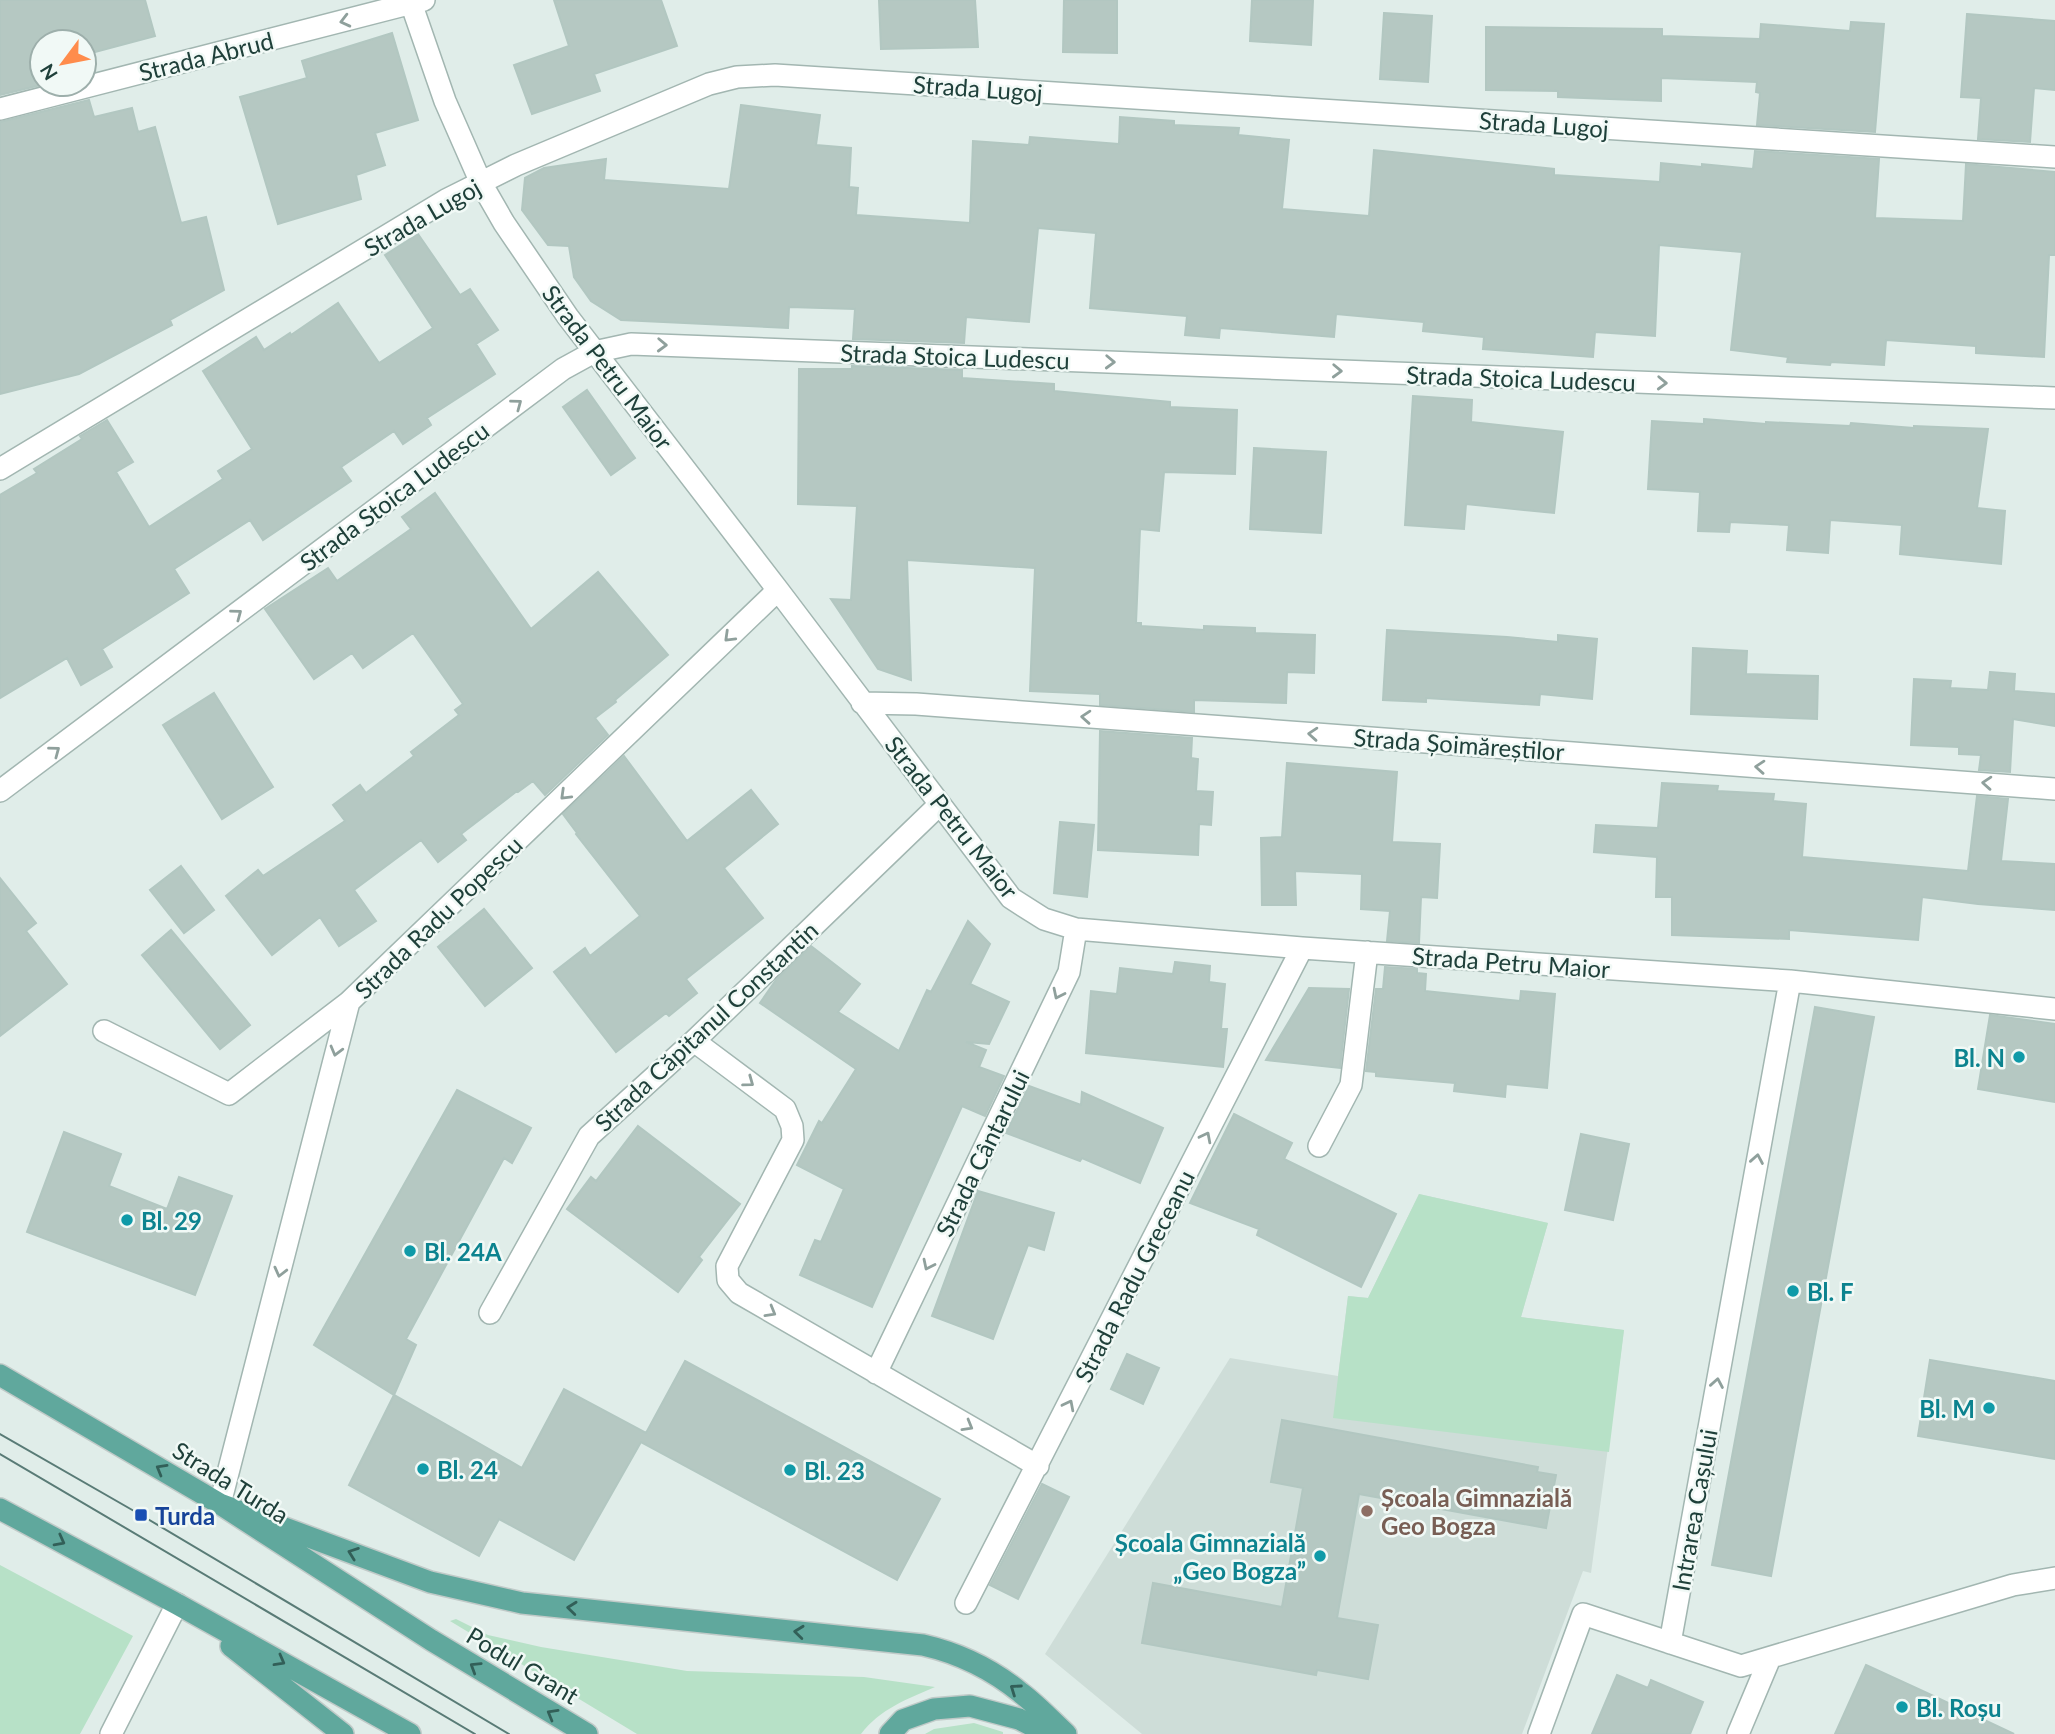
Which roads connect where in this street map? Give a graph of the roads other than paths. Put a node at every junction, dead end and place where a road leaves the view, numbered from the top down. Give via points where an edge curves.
1 (415, 1) edge
2 (0, 109) edge
3 (2055, 157) edge
4 (481, 183) junction
5 (594, 352) junction
6 (2055, 398) edge
7 (0, 468) edge
8 (778, 590) junction
9 (862, 703) junction
10 (2055, 789) edge
11 (0, 792) edge
12 (940, 804) junction
13 (1076, 929) junction
14 (1302, 948) junction
15 (1367, 952) junction
16 (1790, 981) junction
17 (349, 1002) junction
18 (2055, 1009) edge
19 (103, 1031) dead end
20 (694, 1041) junction
21 (1319, 1146) dead end
22 (490, 1313) dead end
23 (876, 1373) junction
24 (0, 1375) edge
25 (1038, 1466) junction
26 (220, 1504) junction
27 (0, 1509) edge
28 (2055, 1578) edge
29 (965, 1603) dead end
30 (177, 1604) junction
31 (432, 1640) joint
32 (1670, 1643) junction
33 (1770, 1658) junction
34 (111, 1734) edge
35 (343, 1734) edge
36 (410, 1734) edge
37 (587, 1734) edge
38 (890, 1734) edge
39 (1048, 1734) edge
40 (1066, 1734) edge
41 (1539, 1734) edge
42 (1738, 1734) edge

1 -> 2 street, Strada Abrud
1 - 4 street, Strada Petru Maior via 445,101
3 - 4 street, Strada Lugoj via 775,75 709,84
4 - 5 street, Strada Petru Maior
4 - 7 street, Strada Lugoj
5 -> 6 street, Strada Stoica Ludescu via 631,344
5 - 8 street, Strada Petru Maior
11 -> 5 street, Strada Stoica Ludescu via 563,369
8 - 9 street, Strada Petru Maior
8 -> 17 street, Strada Radu Popescu
10 -> 9 street, Strada Șoimăreștilor
9 - 12 street, Strada Petru Maior
12 - 13 street, Strada Petru Maior via 1011,898 1044,919
12 - 20 street, Strada Căpitanul Constantin
13 - 14 street, Strada Petru Maior
13 -> 23 street, Strada Cântarului via 1069,972
14 - 15 street, Strada Petru Maior
25 -> 14 street, Strada Radu Greceanu
15 - 16 street, Strada Petru Maior
15 - 21 street via 1352,1085
16 - 18 street, Strada Petru Maior
32 -> 16 street, Intrarea Cașului
17 - 19 street via 229,1094
17 -> 26 street, Strada Radu Popescu
20 - 22 street, Strada Căpitanul Constantin via 589,1136
20 -> 23 street via 785,1109 792,1126 793,1140 727,1266 728,1280 738,1293
23 -> 25 street
26 -> 24 main road, Strada Turda
25 - 29 street, Strada Radu Greceanu
26 - 31 main road, Strada Turda
40 -> 26 main road via 1021,1693 942,1649 522,1603 430,1582
27 -> 30 main road
28 - 33 street via 2013,1585
30 - 34 street
30 - 35 main road
30 -> 36 main road
37 -> 31 main road, Podul Grant
32 - 33 street via 1741,1666
32 - 41 street via 1583,1614
33 - 42 street
38 - 39 main road via 903,1720 934,1709 970,1706 1019,1719

